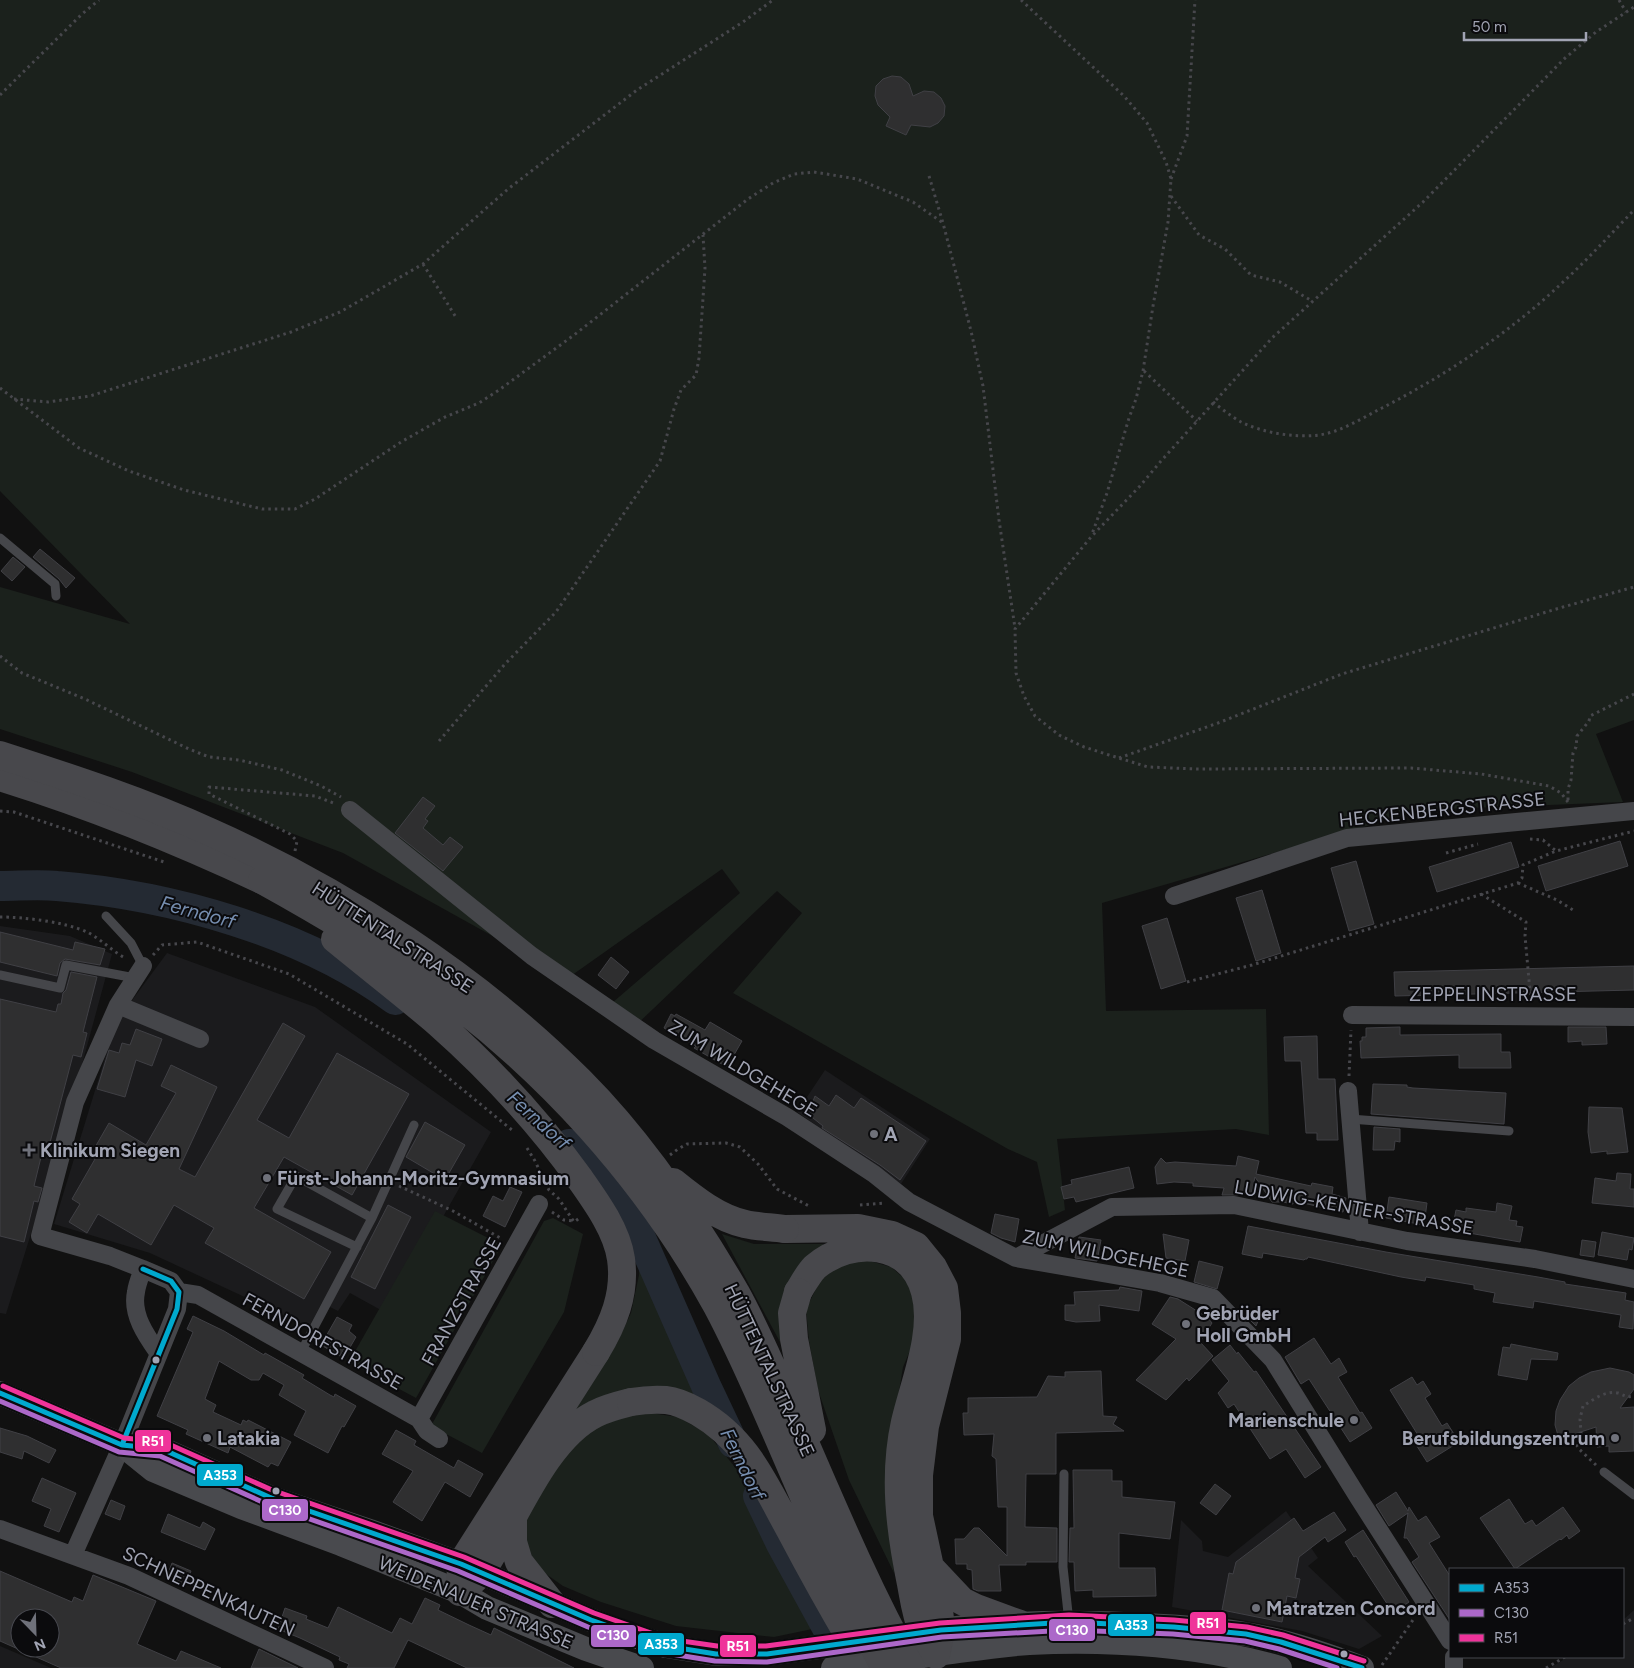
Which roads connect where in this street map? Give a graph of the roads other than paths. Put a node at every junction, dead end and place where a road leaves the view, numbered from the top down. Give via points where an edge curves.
1 (0, 538) edge
2 (56, 596) dead end
3 (0, 755) edge
4 (0, 777) edge
5 (350, 810) road end
6 (1634, 811) edge
7 (262, 880) junction
8 (1174, 896) dead end
9 (106, 916) dead end
10 (139, 972) junction
11 (0, 975) edge
12 (118, 1004) junction
13 (1352, 1015) road end
14 (1634, 1017) edge
15 (200, 1039) dead end
16 (1348, 1091) road end
17 (1350, 1119) junction
18 (414, 1125) dead end
19 (1509, 1131) dead end
20 (659, 1161) junction
21 (540, 1204) road end
22 (372, 1218) junction
23 (1360, 1232) junction
24 (357, 1247) junction
25 (1016, 1258) junction
26 (143, 1269) junction
27 (1634, 1280) edge
28 (179, 1292) junction
29 (302, 1352) junction
30 (159, 1354) junction
31 (0, 1392) edge
32 (419, 1420) junction
33 (439, 1439) dead end
34 (122, 1445) junction
35 (1604, 1472) road end
36 (1064, 1474) dead end
37 (822, 1481) junction
38 (1634, 1495) edge
39 (513, 1516) junction
40 (0, 1529) edge
41 (73, 1555) junction
42 (929, 1566) junction
43 (471, 1568) junction
44 (460, 1592) junction
45 (552, 1604) junction
46 (1070, 1622) junction
47 (1020, 1624) junction
48 (934, 1639) junction
49 (1449, 1639) edge
50 (879, 1666) edge
51 (325, 1668) edge
52 (642, 1668) edge
53 (833, 1668) edge
54 (911, 1668) edge
55 (1280, 1668) edge
56 (1362, 1668) edge

1 - 2 lane via 55,584
3 - 20 highway, HÜTTENTALSTRASSE, bridge via 140,803 210,832 349,904 442,964 494,1004 581,1082 614,1119
4 - 7 highway, HÜTTENTALSTRASSE via 131,822
5 - 25 street, ZUM WILDGEHEGE via 532,956 654,1040 787,1117 874,1174 910,1202
6 - 8 street, HECKENBERGSTRASSE via 1570,809 1348,838
7 - 43 highway, bridge via 402,993 473,1056 537,1124 594,1199 621,1258 621,1295 614,1316
7 - 50 highway, HÜTTENTALSTRASSE, bridge via 337,922 425,980 479,1022 562,1097 632,1177 717,1306
9 - 10 lane via 132,943
10 - 11 lane via 66,966 60,988
10 - 12 street
12 - 15 street
12 - 26 street, FERNDORFSTRASSE via 75,1102 40,1236
13 - 14 street, ZEPPELINSTRASSE
16 - 17 street
17 - 19 lane
17 - 23 street
18 - 22 lane
20 - 37 highway, HÜTTENTALSTRASSE, bridge via 764,1348
20 - 42 highway, bridge via 695,1200 743,1224 784,1229 858,1228 892,1235 916,1246 933,1267 944,1288 947,1339 925,1426 919,1475 919,1516
21 - 32 street, FRANZSTRASSE
22 - 24 lane
22 - 24 lane via 296,1176 277,1209
23 - 25 street, LUDWIG-KENTER-STRASSE via 1234,1205 1112,1207
23 - 27 street, LUDWIG-KENTER-STRASSE via 1535,1259
24 - 29 lane
25 - 49 street, ZUM WILDGEHEGE via 1160,1283 1213,1298 1273,1360
26 - 28 street, FERNDORFSTRASSE via 171,1281
26 - 30 street via 135,1294 136,1310 143,1332
28 - 29 street, FERNDORFSTRASSE via 198,1296
28 - 30 street via 177,1309
29 - 32 street, FERNDORFSTRASSE
30 - 34 street
31 - 34 main road, WEIDENAUER STRASSE
32 - 33 street, FERNDORFSTRASSE
34 - 41 street
34 - 43 main road, WEIDENAUER STRASSE via 162,1449 269,1497
34 - 44 main road, WEIDENAUER STRASSE via 153,1470
35 - 38 lane
36 - 46 lane via 1063,1567
37 - 48 highway, bridge via 794,1339 792,1314 798,1292 814,1268 834,1255 854,1248 889,1250 906,1260 919,1275 926,1293 928,1318 924,1347 898,1470 899,1507 916,1611
37 - 54 highway, HÜTTENTALSTRASSE, bridge via 880,1609
39 - 43 highway
39 - 45 highway via 513,1542 519,1562
39 - 50 highway, bridge via 562,1440 594,1414 646,1400 668,1400 692,1409 714,1422 737,1442 755,1467 837,1616
40 - 41 street, SCHNEPPENKAUTEN
41 - 51 street, SCHNEPPENKAUTEN via 129,1576
42 - 47 highway via 962,1600
42 - 48 highway via 939,1609
43 - 44 highway
43 - 45 main road, WEIDENAUER STRASSE
44 - 52 main road, WEIDENAUER STRASSE via 487,1608
45 - 48 main road, WEIDENAUER STRASSE, bridge via 666,1646 716,1654 767,1654 872,1640
46 - 47 main road, WEIDENAUER STRASSE
46 - 56 main road, WEIDENAUER STRASSE via 1246,1634
47 - 48 main road, WEIDENAUER STRASSE
48 - 50 main road, WEIDENAUER STRASSE
48 - 55 main road, WEIDENAUER STRASSE via 1100,1642 1170,1647
50 - 53 main road, WEIDENAUER STRASSE

